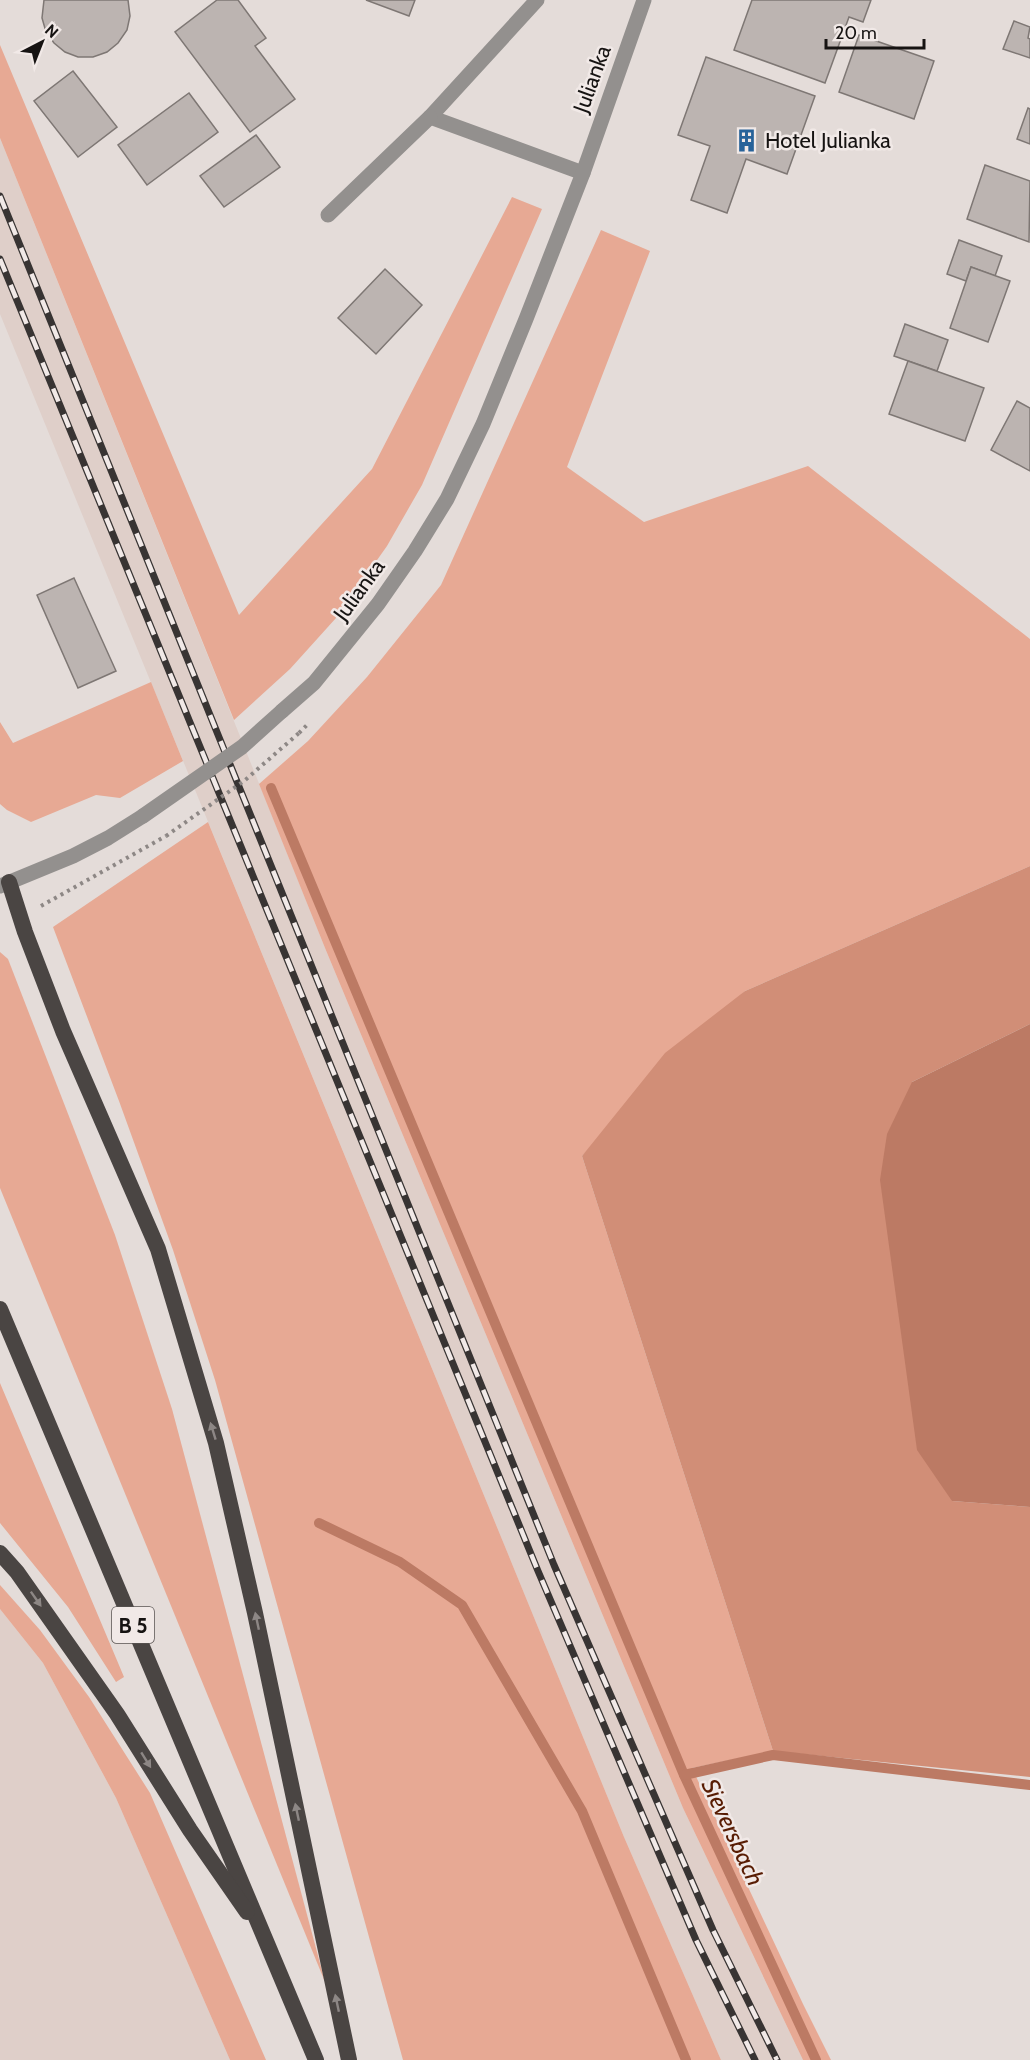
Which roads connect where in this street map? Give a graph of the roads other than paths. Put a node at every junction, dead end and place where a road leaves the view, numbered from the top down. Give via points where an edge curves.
1 (537, 0) edge
2 (644, 0) edge
3 (430, 117) junction
4 (583, 173) junction
5 (328, 214) dead end
6 (5, 884) edge
7 (0, 1309) edge
8 (0, 1553) edge
9 (266, 1940) junction
10 (316, 2060) edge
11 (349, 2060) edge

1 - 3 street
2 - 4 street, Julianka
3 - 4 street
3 - 5 street
4 - 6 street, Julianka, bridge via 496,392 447,499 378,604 314,683 242,747 143,816 108,838
11 -> 6 highway via 216,1443 158,1249
7 - 9 highway, B 5
8 -> 9 highway via 117,1714
9 - 10 highway, B 5

